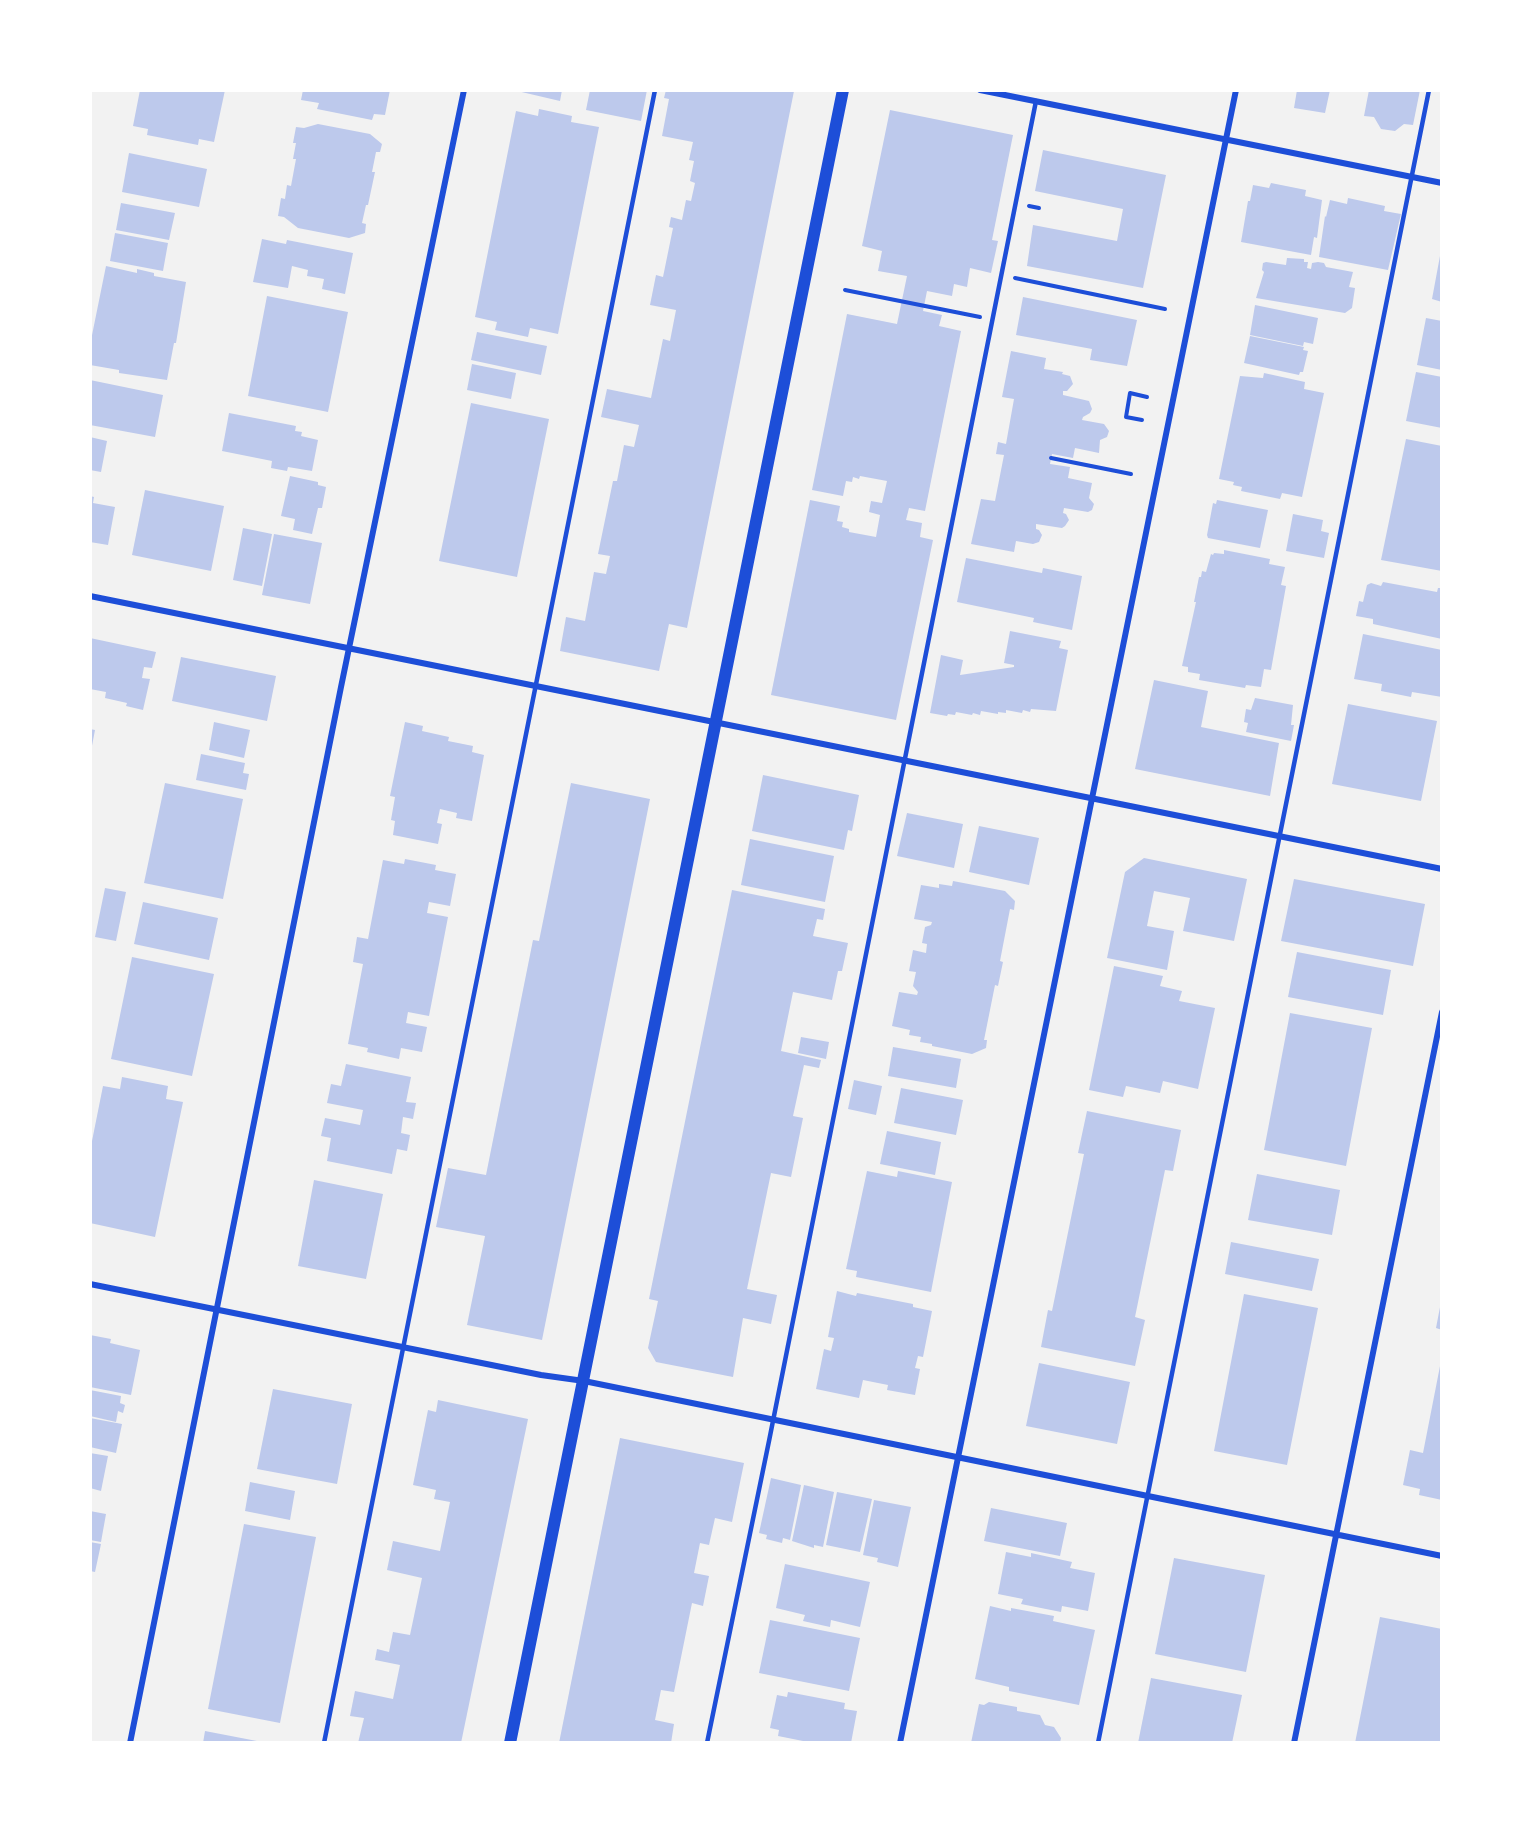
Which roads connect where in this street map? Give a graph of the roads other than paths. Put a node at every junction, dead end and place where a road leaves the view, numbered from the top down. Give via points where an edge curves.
1 (464, 90) edge
2 (656, 90) edge
3 (843, 90) edge
4 (980, 90) edge
5 (1236, 90) edge
6 (1429, 90) edge
7 (992, 91) edge
8 (1036, 101) junction
9 (1226, 140) junction
10 (1413, 177) junction
11 (1442, 183) edge
12 (90, 596) edge
13 (350, 648) junction
14 (536, 686) junction
15 (715, 723) junction
16 (905, 761) junction
17 (1092, 798) junction
18 (1279, 836) junction
19 (1442, 869) edge
20 (1442, 1012) edge
21 (90, 1284) edge
22 (218, 1310) junction
23 (404, 1347) junction
24 (584, 1381) junction
25 (773, 1419) junction
26 (957, 1457) junction
27 (1149, 1496) junction
28 (1336, 1534) junction
29 (1442, 1556) edge
30 (130, 1743) edge
31 (324, 1743) edge
32 (510, 1743) edge
33 (706, 1743) edge
34 (900, 1743) edge
35 (1098, 1743) edge
36 (1294, 1743) edge

1 - 13 street
2 - 14 lane
3 - 15 main road
4 - 7 street
5 - 9 street
6 - 10 lane
7 - 8 street
8 - 9 street
8 - 16 lane
9 - 10 street
9 - 17 street
10 - 11 street
10 - 18 lane
12 - 13 street
13 - 14 street
13 - 22 street
14 - 15 street
14 - 23 lane
15 - 16 street
15 - 24 main road
16 - 17 street
16 - 25 lane
17 - 18 street
17 - 26 street
18 - 19 street
18 - 27 lane
20 - 28 street
21 - 22 street
22 - 23 street
22 - 30 street
23 - 24 street via 541,1376
23 - 31 lane
24 - 25 street
24 - 32 main road
25 - 26 street
25 - 33 lane
26 - 27 street
26 - 34 street
27 - 28 street
27 - 35 lane
28 - 29 street
28 - 36 street

